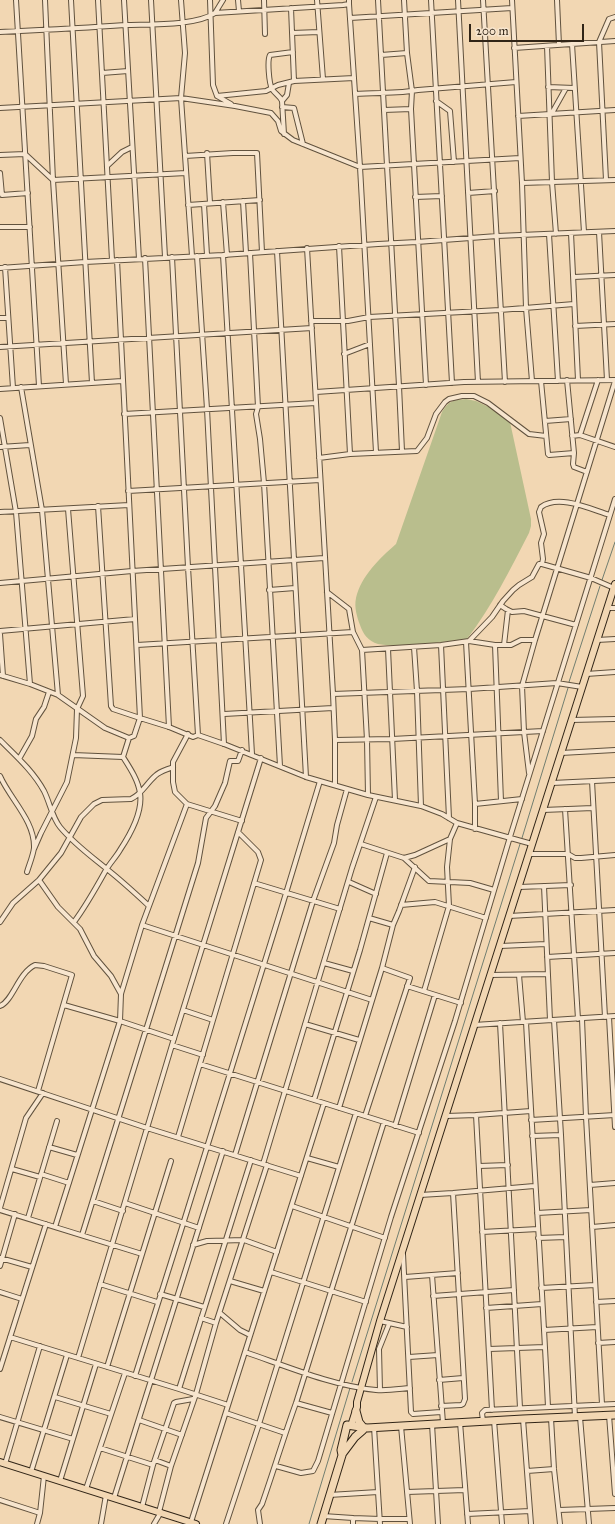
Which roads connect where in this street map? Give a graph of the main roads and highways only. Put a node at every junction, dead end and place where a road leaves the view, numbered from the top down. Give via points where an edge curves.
1 (614, 586) edge
2 (357, 1402) junction
3 (356, 1412) junction
4 (612, 1415) edge
5 (348, 1428) junction
6 (367, 1428) junction
7 (342, 1454) junction
8 (2, 1463) edge
9 (193, 1523) edge
10 (321, 1524) edge

1 - 2 main road via 402,1250
2 - 3 main road
2 - 5 main road
3 - 5 main road
3 - 6 highway via 359,1422
4 - 6 highway
5 - 6 highway
5 - 7 highway
6 - 7 highway via 355,1437
7 - 10 highway
8 - 9 main road

